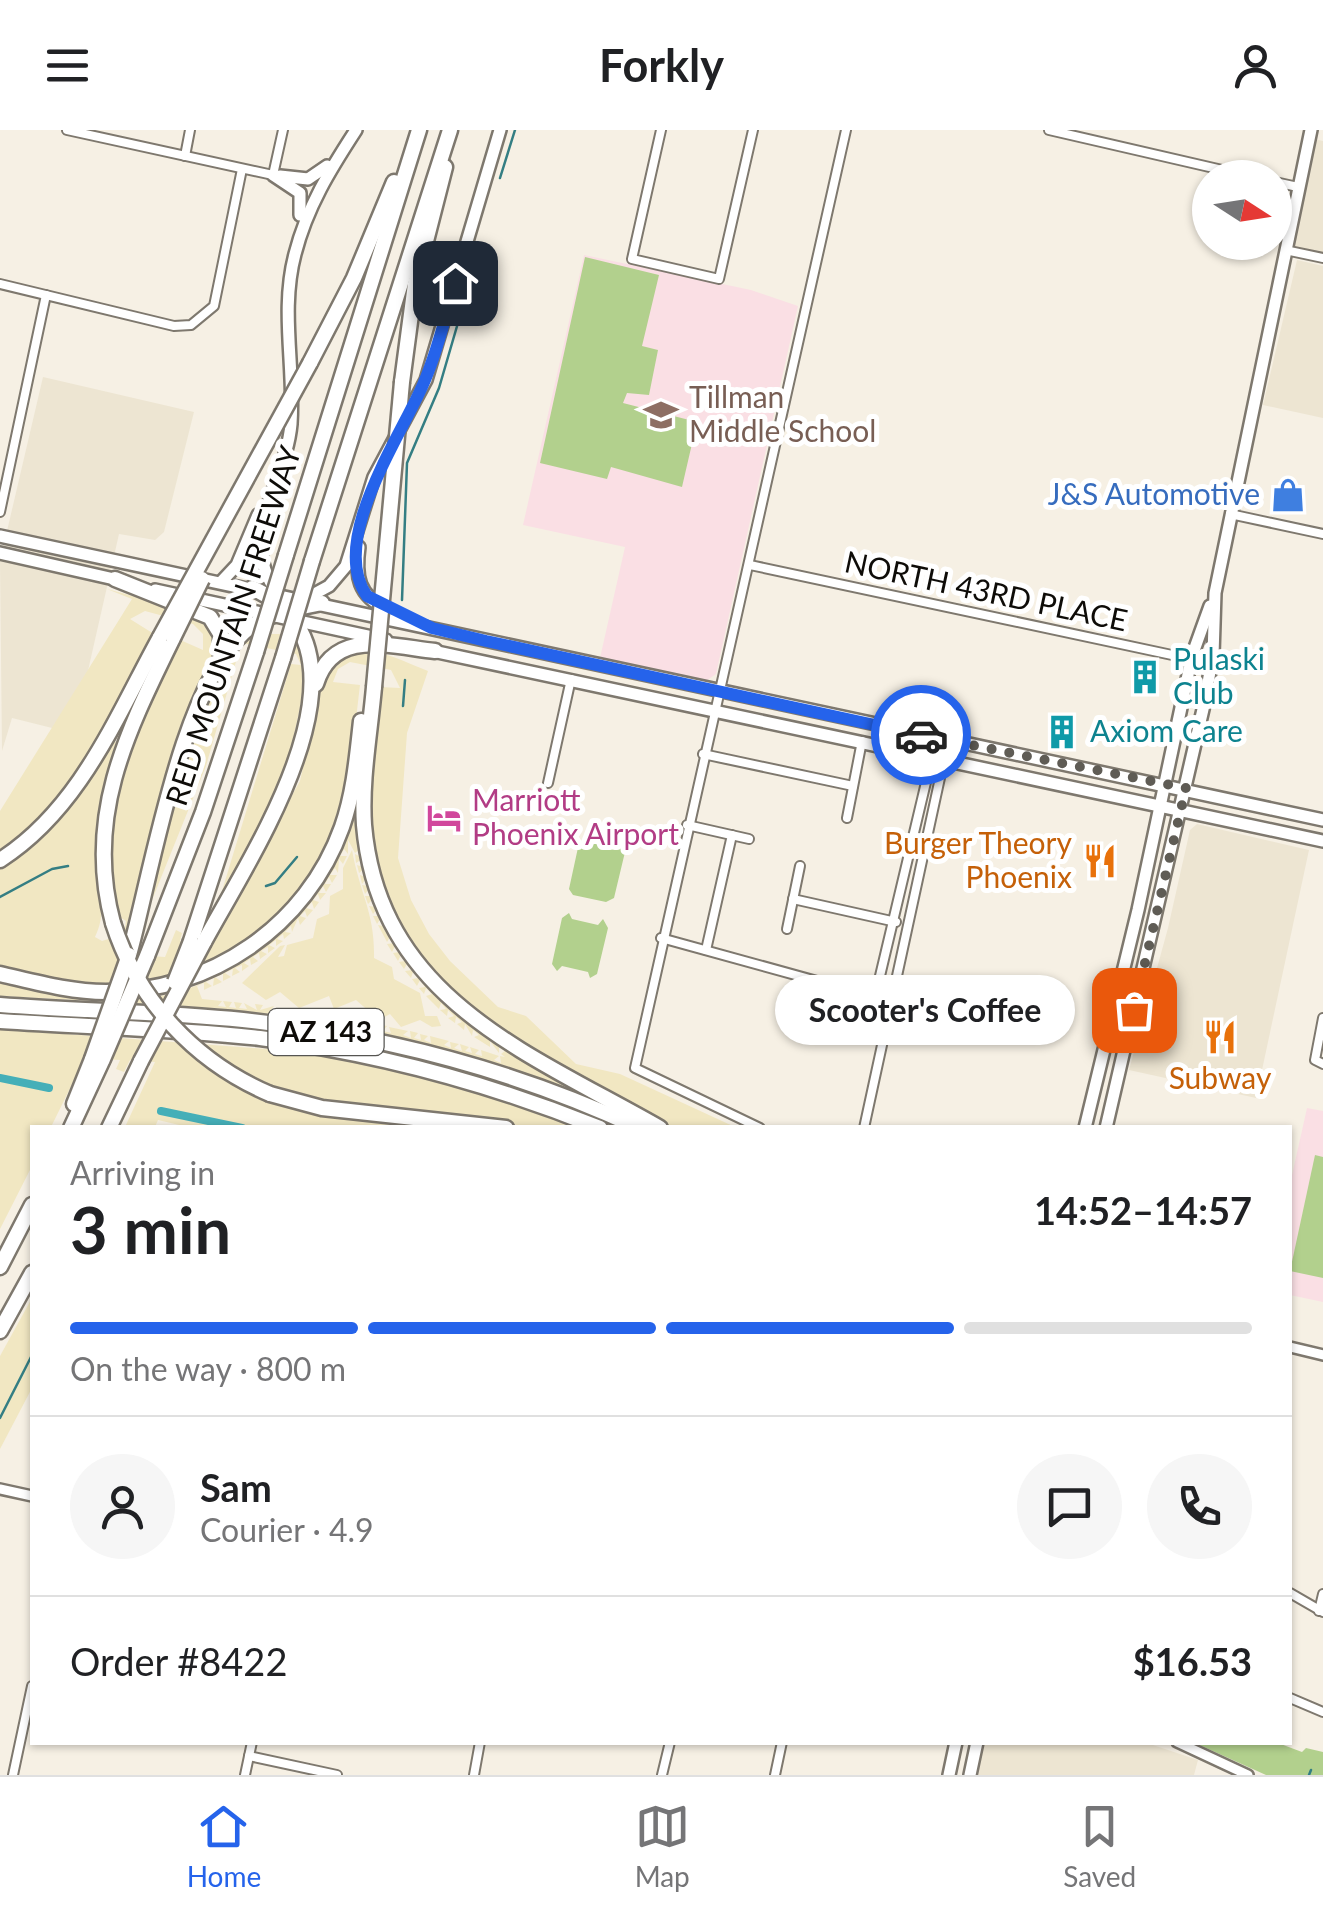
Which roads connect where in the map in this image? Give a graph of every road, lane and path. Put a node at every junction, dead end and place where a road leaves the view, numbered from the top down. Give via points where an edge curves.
1 (67, 130) edge
2 (190, 130) edge
3 (283, 130) edge
4 (356, 130) edge
5 (416, 130) edge
6 (452, 130) edge
7 (500, 130) edge
8 (661, 130) edge
9 (752, 130) edge
10 (846, 130) edge
11 (1050, 130) edge
12 (1310, 130) edge
13 (97, 133) edge
14 (344, 149) junction
15 (184, 156) junction
16 (1192, 163) edge
17 (242, 168) junction
18 (273, 175) junction
19 (1292, 186) edge
20 (1298, 187) junction
21 (1292, 216) edge
22 (1292, 251) edge
23 (1323, 258) edge
24 (1283, 260) edge
25 (290, 274) junction
26 (0, 284) edge
27 (46, 295) junction
28 (284, 462) junction
29 (366, 503) junction
30 (0, 512) edge
31 (1230, 514) junction
32 (1323, 534) edge
33 (0, 536) edge
34 (0, 553) edge
35 (750, 565) junction
36 (115, 579) junction
37 (222, 582) junction
38 (252, 588) joint
39 (1215, 593) junction
40 (322, 603) joint
41 (288, 608) junction
42 (432, 628) junction
43 (167, 638) junction
44 (435, 651) junction
45 (1213, 655) junction
46 (1192, 656) junction
47 (556, 657) junction
48 (214, 676) junction
49 (571, 678) junction
50 (653, 678) junction
51 (370, 687) junction
52 (721, 693) junction
53 (715, 710) junction
54 (303, 728) junction
55 (862, 741) junction
56 (948, 741) junction
57 (703, 754) junction
58 (938, 758) junction
59 (548, 782) dead end
60 (1166, 784) junction
61 (853, 786) junction
62 (1186, 788) junction
63 (1161, 804) junction
64 (1181, 808) junction
65 (847, 818) dead end
66 (1323, 820) edge
67 (687, 824) junction
68 (732, 835) junction
69 (749, 839) dead end
70 (1323, 841) edge
71 (0, 860) edge
72 (800, 866) dead end
73 (793, 899) junction
74 (896, 922) junction
75 (786, 929) dead end
76 (661, 938) junction
77 (198, 941) junction
78 (706, 950) junction
79 (0, 974) edge
80 (0, 1005) edge
81 (1113, 1008) junction
82 (1134, 1010) junction
83 (1323, 1018) edge
84 (0, 1021) edge
85 (1108, 1030) junction
86 (1128, 1034) junction
87 (97, 1059) junction
88 (1319, 1062) edge
89 (69, 1125) edge
90 (110, 1125) edge
91 (478, 1125) edge
92 (592, 1125) edge
93 (631, 1125) edge
94 (655, 1125) edge
95 (754, 1125) edge
96 (865, 1125) edge
97 (1086, 1125) edge
98 (1107, 1125) edge
99 (30, 1209) edge
100 (0, 1267) edge
101 (30, 1277) edge
102 (0, 1331) edge
103 (1292, 1347) edge
104 (1323, 1355) edge
105 (0, 1489) edge
106 (30, 1496) edge
107 (1292, 1594) edge
108 (1323, 1594) edge
109 (1321, 1612) edge
110 (30, 1695) edge
111 (1292, 1699) edge
112 (1323, 1712) edge
113 (251, 1745) edge
114 (479, 1745) edge
115 (669, 1745) edge
116 (781, 1745) edge
117 (955, 1745) edge
118 (976, 1745) edge
119 (1183, 1745) edge
120 (249, 1756) junction
121 (13, 1775) edge
122 (245, 1775) edge
123 (337, 1775) edge
124 (474, 1775) edge
125 (662, 1775) edge
126 (775, 1775) edge
127 (949, 1775) edge
128 (970, 1775) edge
129 (1248, 1775) edge

1 - 13 street
2 - 15 street
3 - 18 street
4 - 14 main road, RED MOUNTAIN FREEWAY
5 - 43 highway, bridge via 364,256
5 - 87 highway, RED MOUNTAIN FREEWAY, bridge via 203,812 148,956
6 - 51 highway, bridge via 415,284
6 - 77 highway, RED MOUNTAIN FREEWAY, bridge
7 - 29 main road via 430,367
8 - 9 street via 632,259 719,279
10 - 35 street
11 - 16 street
12 - 20 main road
13 - 15 street
14 - 18 main road via 312,178
14 - 25 main road, RED MOUNTAIN FREEWAY via 312,203
15 - 17 street
17 - 18 street
17 - 27 street via 214,306 205,318 174,326
18 - 25 main road via 303,200
19 - 20 street
20 - 21 main road
22 - 23 street
24 - 31 main road
25 - 28 main road, RED MOUNTAIN FREEWAY via 292,412
26 - 27 street
27 - 30 street
28 - 37 main road via 239,561
28 - 41 main road via 259,544 264,571
29 - 41 main road via 342,572
29 - 42 main road via 357,564 361,588 378,604
31 - 32 street
31 - 39 main road
33 - 37 main road
34 - 36 main road
35 - 46 street, NORTH 43RD PLACE
35 - 52 street
36 - 41 main road via 250,610
36 - 48 highway via 210,617 222,642
37 - 38 main road
38 - 41 highway
39 - 45 main road
39 - 46 main road
40 - 41 highway
40 - 42 main road
41 - 44 main road via 319,626
41 - 48 highway via 242,634
41 - 54 highway via 311,661
42 - 47 main road
43 - 71 highway via 70,796
43 - 91 highway, bridge via 108,789 102,855 114,923 139,982 172,1026 212,1062 270,1094 322,1108
44 - 49 main road
44 - 54 highway via 359,644 334,652 322,667
45 - 46 street, NORTH 43RD PLACE
45 - 62 main road
46 - 60 main road
47 - 49 main road
47 - 50 main road
48 - 87 highway, bridge via 182,754
49 - 50 main road via 585,671
49 - 53 main road
49 - 59 street
50 - 52 main road
51 - 79 highway via 339,835 306,894 264,936 204,972 138,990 81,991
51 - 94 highway via 366,836 380,896 408,952 475,1022
52 - 53 street
52 - 56 main road
53 - 55 main road
53 - 57 street
54 - 77 highway via 279,806
55 - 58 main road
55 - 61 street
56 - 58 street
56 - 60 main road
57 - 61 street
57 - 67 street
58 - 63 main road
58 - 74 street
58 - 96 street
60 - 62 main road
60 - 63 main road
61 - 65 street
62 - 64 main road
62 - 66 main road
63 - 64 main road
63 - 81 main road
64 - 70 main road
64 - 82 main road
67 - 68 street
67 - 76 street
68 - 69 street
68 - 78 street
72 - 73 street
73 - 74 street
73 - 75 street
74 - 78 street via 876,997
76 - 78 street
76 - 95 street via 634,1068
77 - 90 highway, bridge
80 - 93 highway, AZ 143 via 327,1032 476,1067
81 - 82 main road
81 - 85 main road
82 - 86 main road
83 - 88 street
84 - 92 highway, AZ 143 via 232,1035 341,1051 489,1088
85 - 86 main road
85 - 97 main road
86 - 98 main road
87 - 89 highway
99 - 100 highway
101 - 102 highway
103 - 104 street
105 - 106 street
107 - 109 street
108 - 109 street
110 - 121 street
111 - 112 street
113 - 120 street
114 - 124 street
115 - 125 street
116 - 126 street
117 - 127 main road
118 - 128 main road
119 - 129 street
120 - 122 street
120 - 123 street

